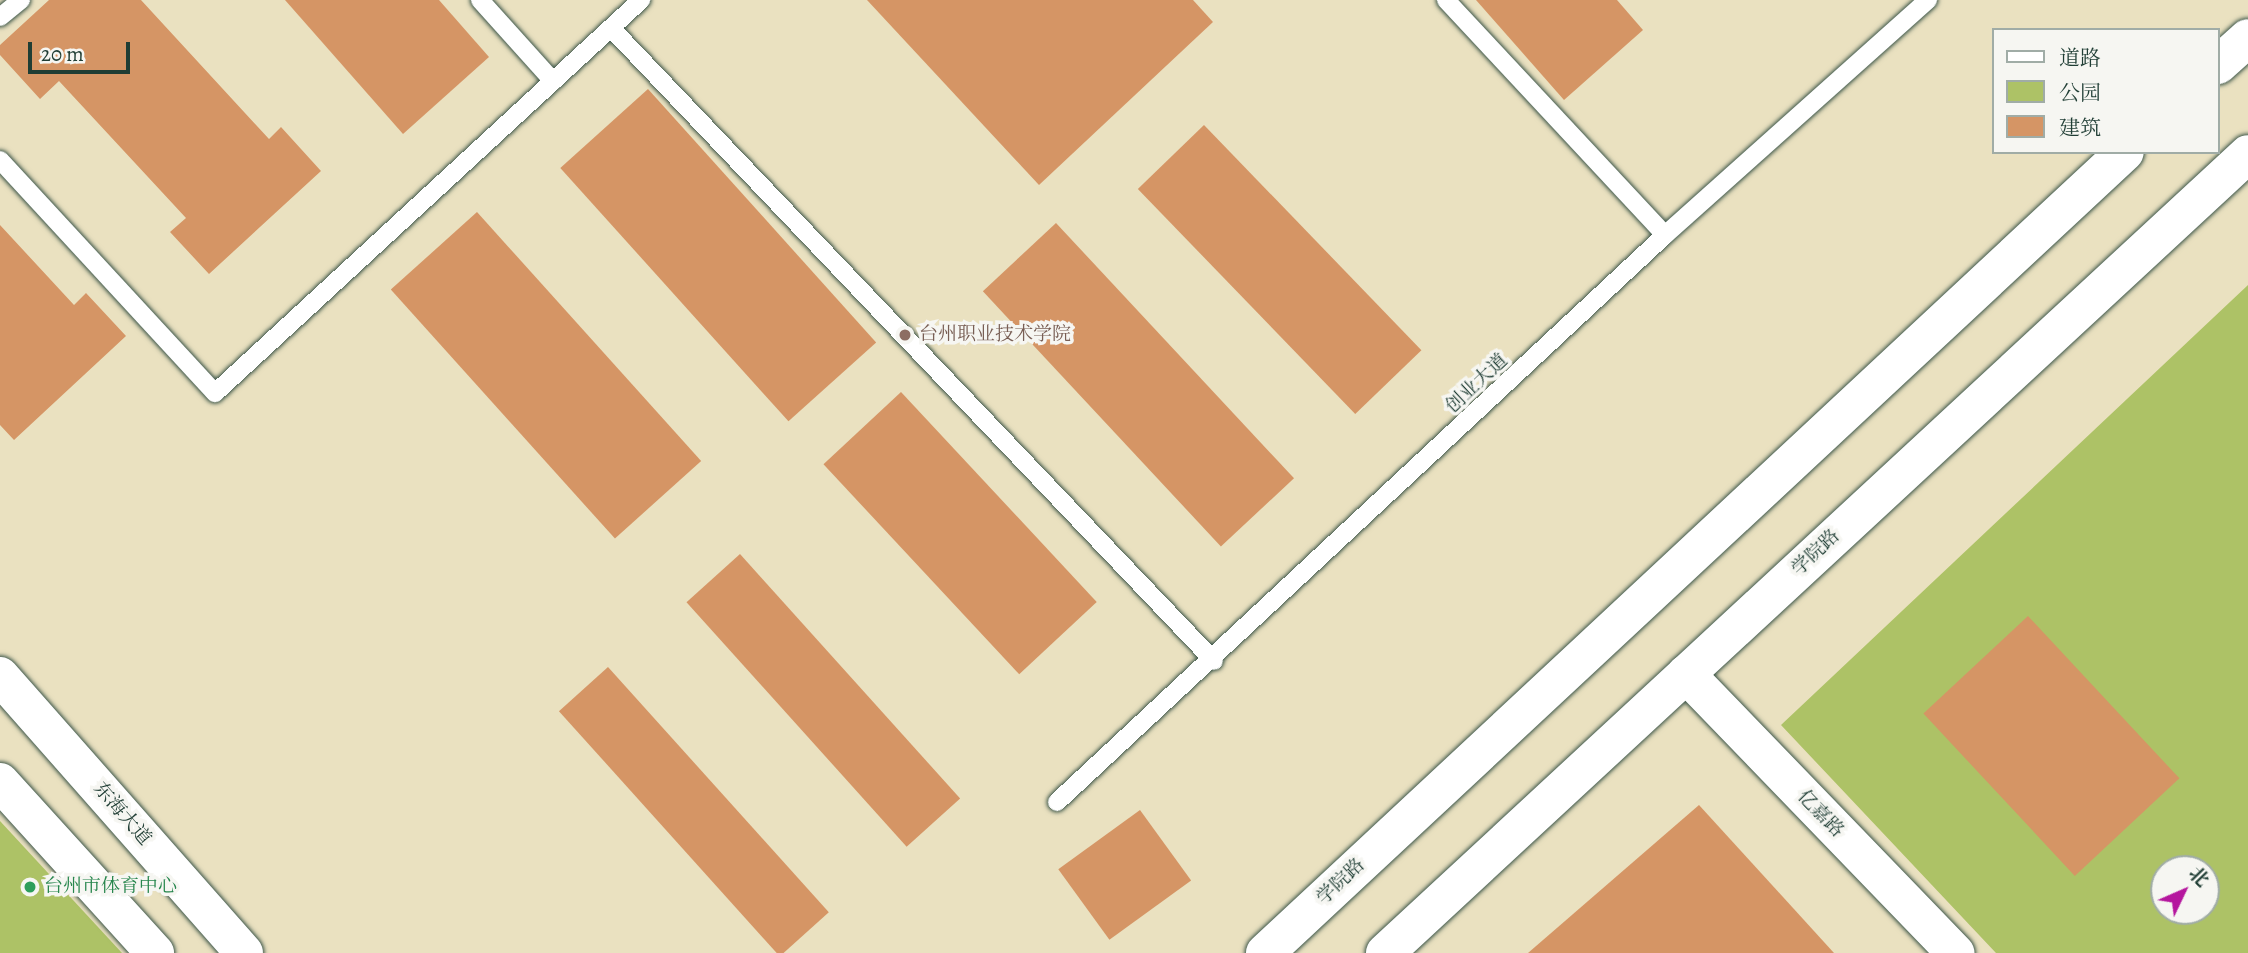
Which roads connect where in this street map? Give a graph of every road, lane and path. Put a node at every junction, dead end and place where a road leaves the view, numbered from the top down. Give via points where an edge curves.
1 (21, 0) edge
2 (480, 0) edge
3 (641, 0) edge
4 (1446, 0) edge
5 (1928, 0) edge
6 (0, 18) edge
7 (611, 27) junction
8 (2248, 38) edge
9 (2220, 63) edge
10 (553, 81) junction
11 (2123, 154) edge
12 (2248, 154) edge
13 (0, 160) edge
14 (1665, 235) junction
15 (1214, 660) junction
16 (1686, 674) junction
17 (0, 676) edge
18 (0, 782) edge
19 (1057, 802) dead end
20 (155, 953) edge
21 (244, 953) edge
22 (1265, 953) edge
23 (1385, 953) edge
24 (1955, 953) edge

1 - 6 lane
2 - 10 lane
3 - 7 lane
4 - 14 lane
5 - 14 lane, 创业大道
7 - 10 lane
7 - 15 lane
8 - 9 main road
10 - 13 lane via 215,393
11 - 22 main road, 学院路
12 - 16 main road, 学院路
14 - 15 lane, 创业大道
15 - 19 lane, 创业大道
16 - 23 main road, 学院路
16 - 24 main road, 亿嘉路
17 - 21 main road, 东海大道
18 - 20 main road

